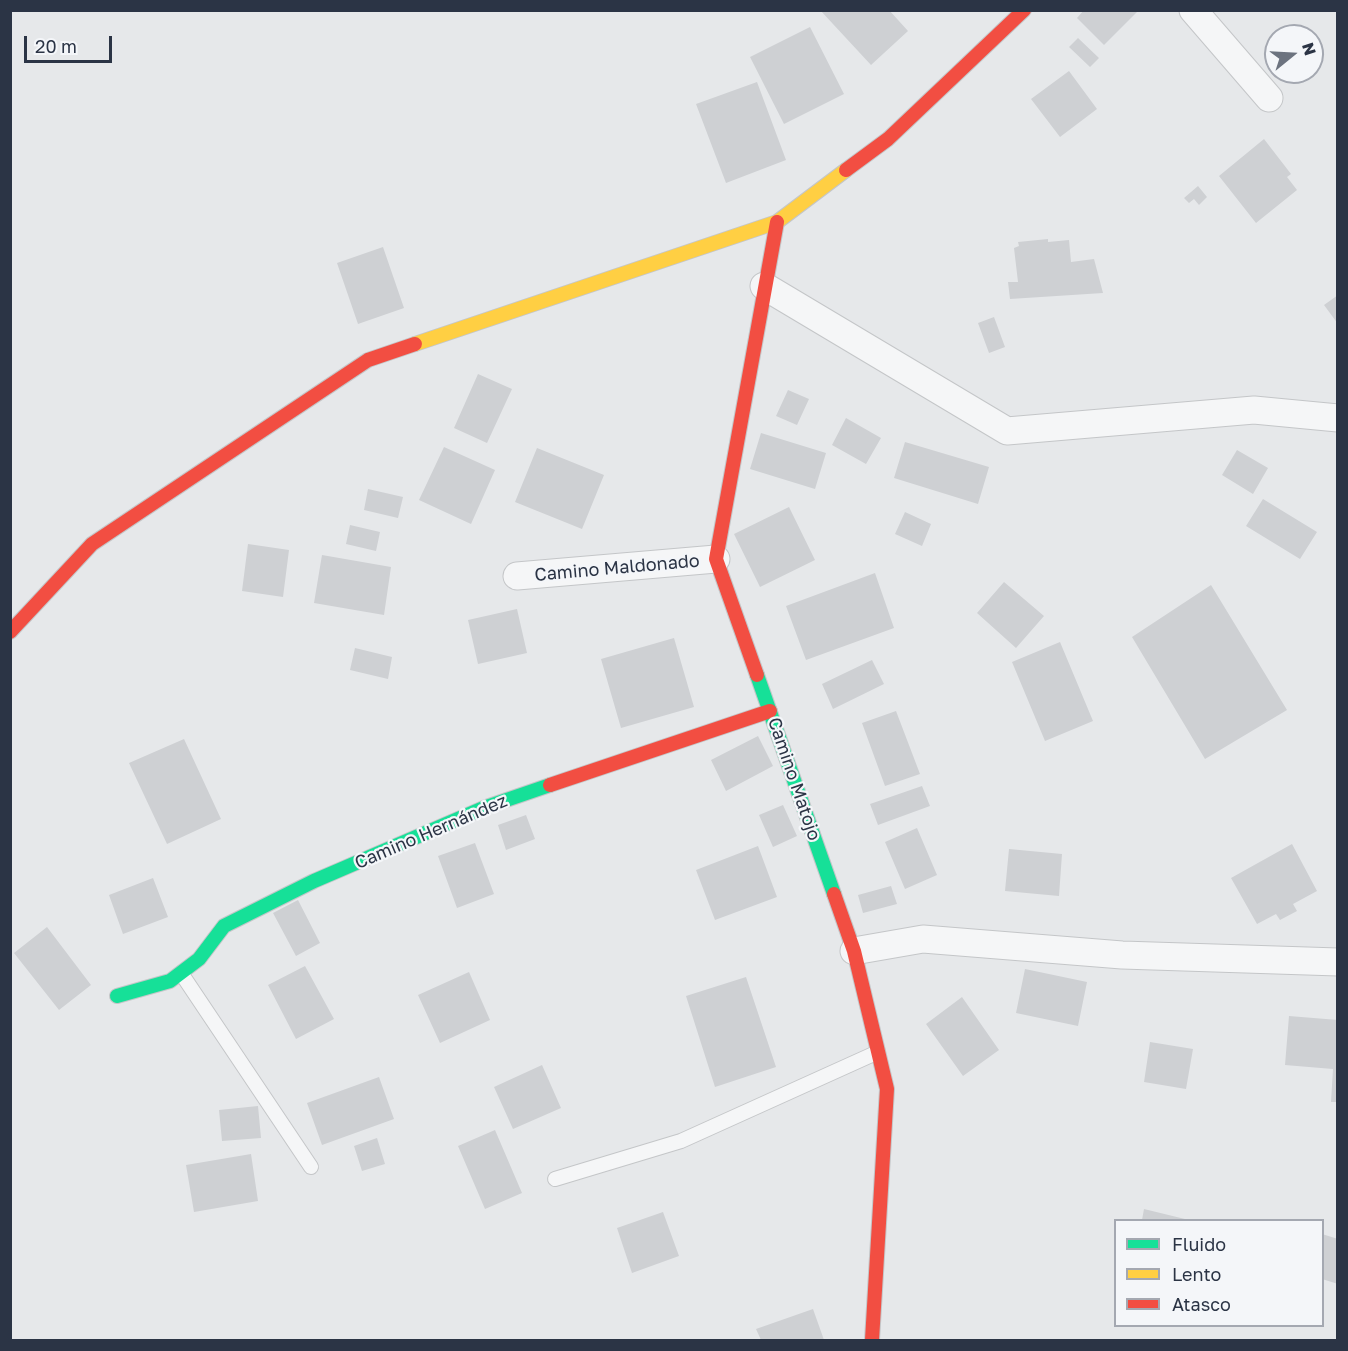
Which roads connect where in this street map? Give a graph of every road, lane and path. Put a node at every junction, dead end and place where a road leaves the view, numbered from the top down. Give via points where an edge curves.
1 (1024, 10) edge
2 (1192, 10) edge
3 (1269, 98) dead end
4 (777, 222) junction
5 (764, 286) junction
6 (1338, 418) edge
7 (716, 559) junction
8 (517, 576) dead end
9 (10, 632) edge
10 (770, 711) junction
11 (854, 951) junction
12 (1338, 962) edge
13 (181, 973) junction
14 (117, 996) dead end
15 (878, 1052) junction
16 (311, 1167) dead end
17 (555, 1179) dead end
18 (872, 1341) edge

1 - 4 street via 888,139
2 - 3 street
4 - 5 street, Camino Matojo
4 - 9 street via 368,360 92,544
5 - 6 street via 1007,431 1254,410
5 - 7 street, Camino Matojo
7 - 8 street, Camino Maldonado
7 - 10 street, Camino Matojo
10 - 11 street, Camino Matojo
10 - 13 street, Camino Hernández via 486,807 314,881 224,926 199,959
11 - 12 street via 923,939 1122,955
11 - 15 street, Camino Matojo
13 - 14 street, Camino Hernández via 170,981
13 - 16 lane
15 - 17 lane via 681,1141
15 - 18 street, Camino Matojo via 887,1089

